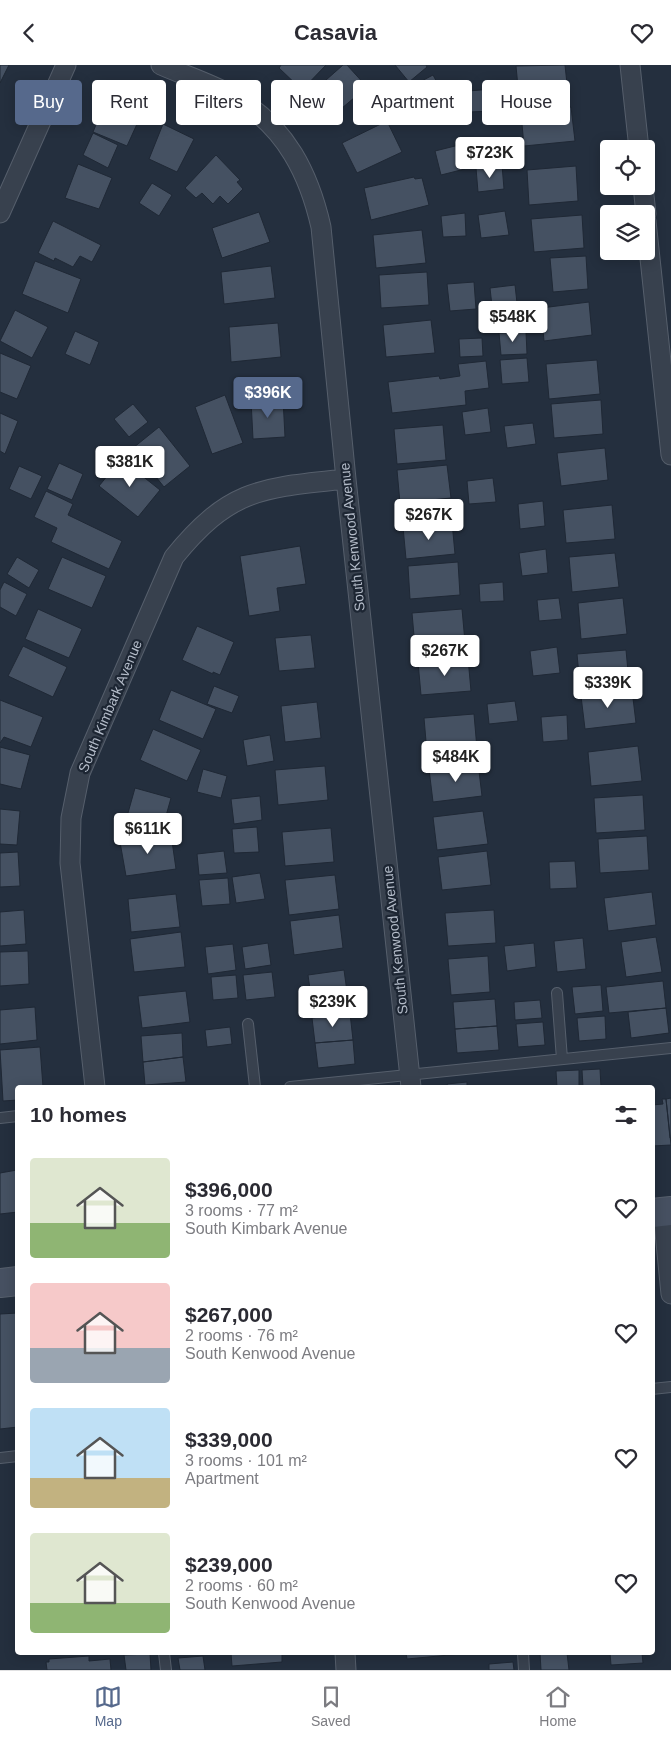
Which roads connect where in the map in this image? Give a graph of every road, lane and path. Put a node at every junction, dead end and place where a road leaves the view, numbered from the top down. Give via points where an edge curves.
1 (66, 65) edge
2 (161, 65) edge
3 (630, 65) edge
4 (638, 140) edge
5 (0, 213) edge
6 (650, 260) edge
7 (671, 455) edge
8 (346, 479) junction
9 (557, 993) dead end
10 (248, 1024) dead end
11 (671, 1048) edge
12 (562, 1059) junction
13 (410, 1081) edge
14 (96, 1085) edge
15 (255, 1085) edge
16 (330, 1085) edge
17 (15, 1116) edge
18 (0, 1118) edge
19 (662, 1212) edge
20 (15, 1281) edge
21 (0, 1283) edge
22 (671, 1294) edge
23 (671, 1387) edge
24 (655, 1389) edge
25 (15, 1456) edge
26 (0, 1458) edge
27 (164, 1655) edge
28 (344, 1655) edge
29 (523, 1655) edge
30 (166, 1670) edge
31 (346, 1670) edge
32 (524, 1670) edge

1 - 5 street
2 - 8 street, South Kenwood Avenue via 237,99 263,117 285,139 303,170 321,227
3 - 4 street
6 - 7 street
8 - 13 street, South Kenwood Avenue
8 - 14 street, South Kimbark Avenue via 275,487 247,495 220,509 195,531 174,557 80,773 71,818 70,863
9 - 12 lane
10 - 15 lane
11 - 12 lane
12 - 13 lane
13 - 16 lane
17 - 18 lane
19 - 22 street
20 - 21 main road
23 - 24 lane
25 - 26 lane
27 - 30 lane
28 - 31 street
29 - 32 lane

